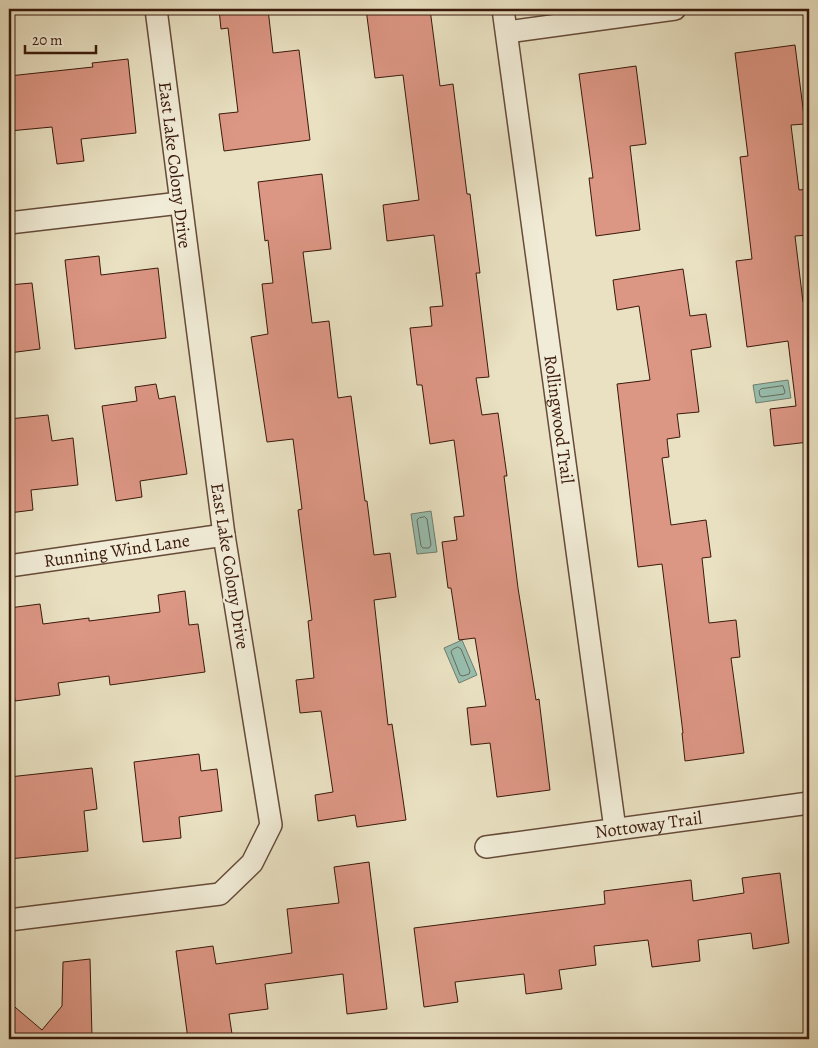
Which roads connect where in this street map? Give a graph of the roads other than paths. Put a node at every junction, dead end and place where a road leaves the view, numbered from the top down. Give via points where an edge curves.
1 (156, 9) edge
2 (503, 9) edge
3 (675, 9) edge
4 (507, 32) junction
5 (180, 203) junction
6 (9, 223) edge
7 (224, 535) junction
8 (9, 566) edge
9 (809, 803) edge
10 (615, 829) junction
11 (486, 847) dead end
12 (9, 920) edge

1 - 5 street, East Lake Colony Drive
2 - 4 street, Rollingwood Trail
3 - 4 street
4 - 10 street, Rollingwood Trail
5 - 6 street
5 - 7 street, East Lake Colony Drive
7 - 8 street, Running Wind Lane
7 - 12 street, East Lake Colony Drive via 271,825 252,863 220,894
9 - 10 street, Nottoway Trail
10 - 11 street, Nottoway Trail

